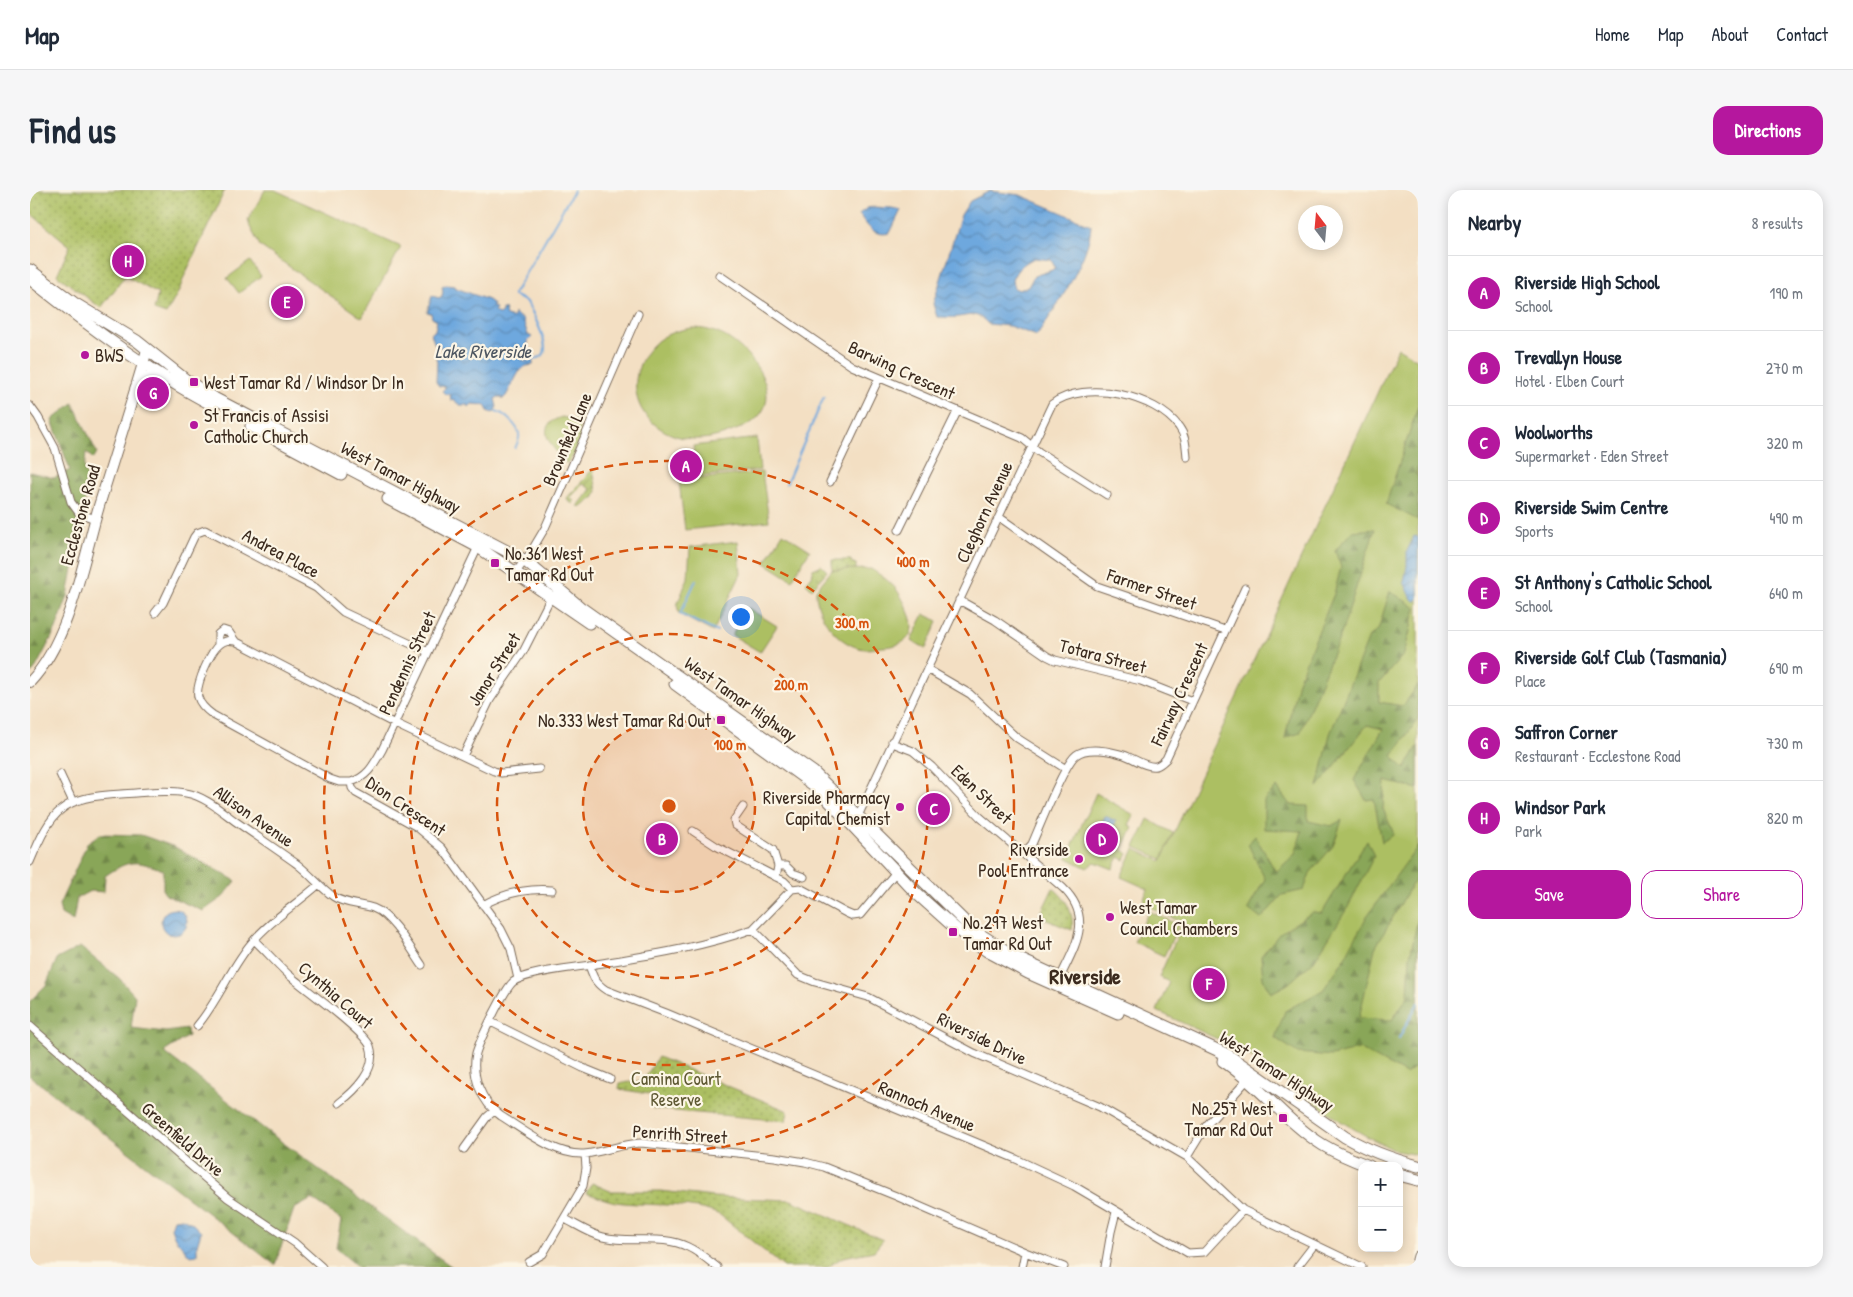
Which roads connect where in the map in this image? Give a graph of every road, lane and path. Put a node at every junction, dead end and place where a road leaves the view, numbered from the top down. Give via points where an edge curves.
1 (30, 270) edge
2 (719, 275) dead end
3 (30, 279) edge
4 (638, 314) dead end
5 (147, 350) junction
6 (143, 362) junction
7 (879, 378) junction
8 (176, 385) junction
9 (136, 388) junction
10 (30, 406) edge
11 (957, 412) junction
12 (1032, 445) junction
13 (1187, 457) dead end
14 (830, 482) dead end
15 (1107, 496) dead end
16 (999, 517) junction
17 (96, 519) junction
18 (899, 530) dead end
19 (478, 548) junction
20 (524, 560) junction
21 (516, 572) junction
22 (1245, 588) dead end
23 (551, 597) junction
24 (960, 600) junction
25 (155, 613) dead end
26 (1225, 630) junction
27 (235, 641) junction
28 (218, 645) junction
29 (428, 652) junction
30 (926, 669) junction
31 (30, 682) edge
32 (1192, 701) junction
33 (395, 724) junction
34 (892, 741) junction
35 (463, 756) junction
36 (539, 769) dead end
37 (1066, 769) junction
38 (60, 774) dead end
39 (351, 782) junction
40 (73, 802) junction
41 (743, 807) dead end
42 (858, 816) junction
43 (693, 831) dead end
44 (1023, 854) junction
45 (904, 861) junction
46 (30, 862) edge
47 (778, 866) junction
48 (896, 872) junction
49 (776, 877) junction
50 (804, 877) dead end
51 (318, 885) junction
52 (792, 889) junction
53 (552, 890) dead end
54 (483, 904) junction
55 (753, 929) junction
56 (254, 940) junction
57 (422, 965) dead end
58 (589, 965) junction
59 (1060, 978) junction
60 (518, 979) junction
61 (490, 1022) junction
62 (30, 1026) edge
63 (197, 1026) dead end
64 (610, 1079) dead end
65 (1248, 1079) junction
66 (338, 1103) dead end
67 (494, 1111) junction
68 (464, 1149) dead end
69 (585, 1154) junction
70 (1187, 1157) junction
71 (1358, 1162) edge
72 (1418, 1166) edge
73 (1403, 1176) edge
74 (1418, 1180) edge
75 (1243, 1210) junction
76 (1116, 1212) junction
77 (565, 1218) junction
78 (1314, 1245) junction
79 (1025, 1252) junction
80 (1418, 1256) edge
81 (529, 1262) dead end
82 (322, 1267) edge
83 (717, 1267) edge
84 (1022, 1267) edge
85 (1064, 1267) edge
86 (1105, 1267) edge
87 (1297, 1267) edge
88 (1362, 1267) edge
89 (1415, 1267) edge

1 - 5 highway, West Tamar Highway
2 - 7 street, Barwing Crescent via 836,356
3 - 6 highway, West Tamar Highway
4 - 20 street, Brownfield Lane via 545,528
5 - 6 main road, Ecclestone Road
5 - 20 highway, West Tamar Highway via 214,398
6 - 8 highway, West Tamar Highway
6 - 9 main road, Ecclestone Road
7 - 11 street, Barwing Crescent
7 - 14 street
8 - 9 highway via 149,376
8 - 19 highway, West Tamar Highway
9 - 17 main road, Ecclestone Road
10 - 17 street via 55,448 71,502 80,513
11 - 12 street, Barwing Crescent
11 - 18 street
12 - 13 street, Cleghorn Avenue via 1052,404 1071,394 1093,391 1127,396 1165,413 1184,435
12 - 15 street, Barwing Crescent
12 - 16 street, Cleghorn Avenue
16 - 24 street, Cleghorn Avenue
16 - 26 street, Farmer Street via 1097,586
17 - 31 main road, Ecclestone Road via 64,622 44,664
19 - 21 highway, West Tamar Highway
19 - 29 street, Pendennis Street
20 - 21 street, Brownfield Lane
20 - 42 highway, West Tamar Highway via 593,617 801,763
21 - 23 highway, West Tamar Highway
22 - 26 street, Fairway Crescent
23 - 35 street, Janor Street via 523,652 490,700
23 - 48 highway, West Tamar Highway via 803,775
24 - 30 street, Cleghorn Avenue
24 - 32 street, Totara Street via 1054,660 1141,681
25 - 29 street, Andrea Place via 163,603 194,537 205,530 316,588 343,612
26 - 32 street, Fairway Crescent
27 - 28 street
27 - 28 street, Dion Crescent via 223,630 218,634
27 - 33 street, Dion Crescent
28 - 39 street, Dion Crescent via 198,682 197,696 204,708 330,779
29 - 33 street, Pendennis Street
30 - 34 street, Cleghorn Avenue
30 - 37 street via 970,694 1017,738
32 - 37 street, Fairway Crescent via 1162,764 1149,766 1124,755 1098,750 1074,756
33 - 35 street, Dion Crescent
33 - 39 street, Pendennis Street via 369,771
34 - 42 street, Cleghorn Avenue
34 - 44 street, Eden Street via 913,751 932,767 974,811
35 - 36 street, Dion Crescent via 501,773
37 - 44 street, Fairway Crescent via 1032,844
38 - 40 street
39 - 54 street, Dion Crescent via 356,793 418,827 434,841
40 - 46 street, Allison Avenue via 45,828
40 - 51 street, Allison Avenue via 102,795 174,792 197,796 298,866
41 - 47 street via 734,820 735,825 773,850
42 - 45 highway, West Tamar Highway
43 - 49 street
44 - 59 street, Eden Street via 1068,894 1077,907 1080,932
45 - 48 highway
45 - 59 highway, West Tamar Highway via 981,935 1017,958
47 - 49 street
47 - 50 street via 786,866
48 - 52 street via 857,916 800,888
48 - 65 highway, West Tamar Highway via 956,929 999,958 1223,1060
49 - 52 street
51 - 56 street
51 - 57 street, Allison Avenue via 336,898 376,909 393,924
52 - 55 street
53 - 54 street via 512,892
54 - 60 street, Dion Crescent via 511,949
55 - 58 street via 708,943
55 - 70 street, Riverside Drive via 798,975 868,997 974,1053 1100,1107
56 - 63 street
56 - 66 street, Cynthia Court via 369,1043 372,1057 368,1071 349,1095
58 - 60 street
58 - 76 street, Rannoch Avenue via 593,979 606,990 666,1012 1016,1159 1074,1186
59 - 72 highway, West Tamar Highway via 1228,1055 1365,1149
60 - 61 street, Penrith Street via 507,989
61 - 64 street
61 - 67 street, Penrith Street via 478,1046 475,1068 480,1090
62 - 82 street, Greenfield Drive via 228,1198 295,1243
65 - 70 street via 1206,1126
65 - 71 highway, West Tamar Highway via 1323,1145
67 - 68 street
67 - 69 street, Penrith Street via 553,1147
69 - 77 street via 583,1186
69 - 79 street, Penrith Street via 641,1144 805,1162 897,1196
70 - 75 street, Riverside Drive
73 - 74 highway
75 - 76 street, Rannoch Avenue via 1209,1248 1194,1253 1182,1251
75 - 78 street, Riverside Drive
76 - 86 street
77 - 81 street via 543,1254
77 - 83 street via 592,1234 604,1237 677,1243
78 - 87 street
78 - 88 street, Riverside Drive
79 - 84 street
79 - 85 street, Penrith Street
80 - 89 street

